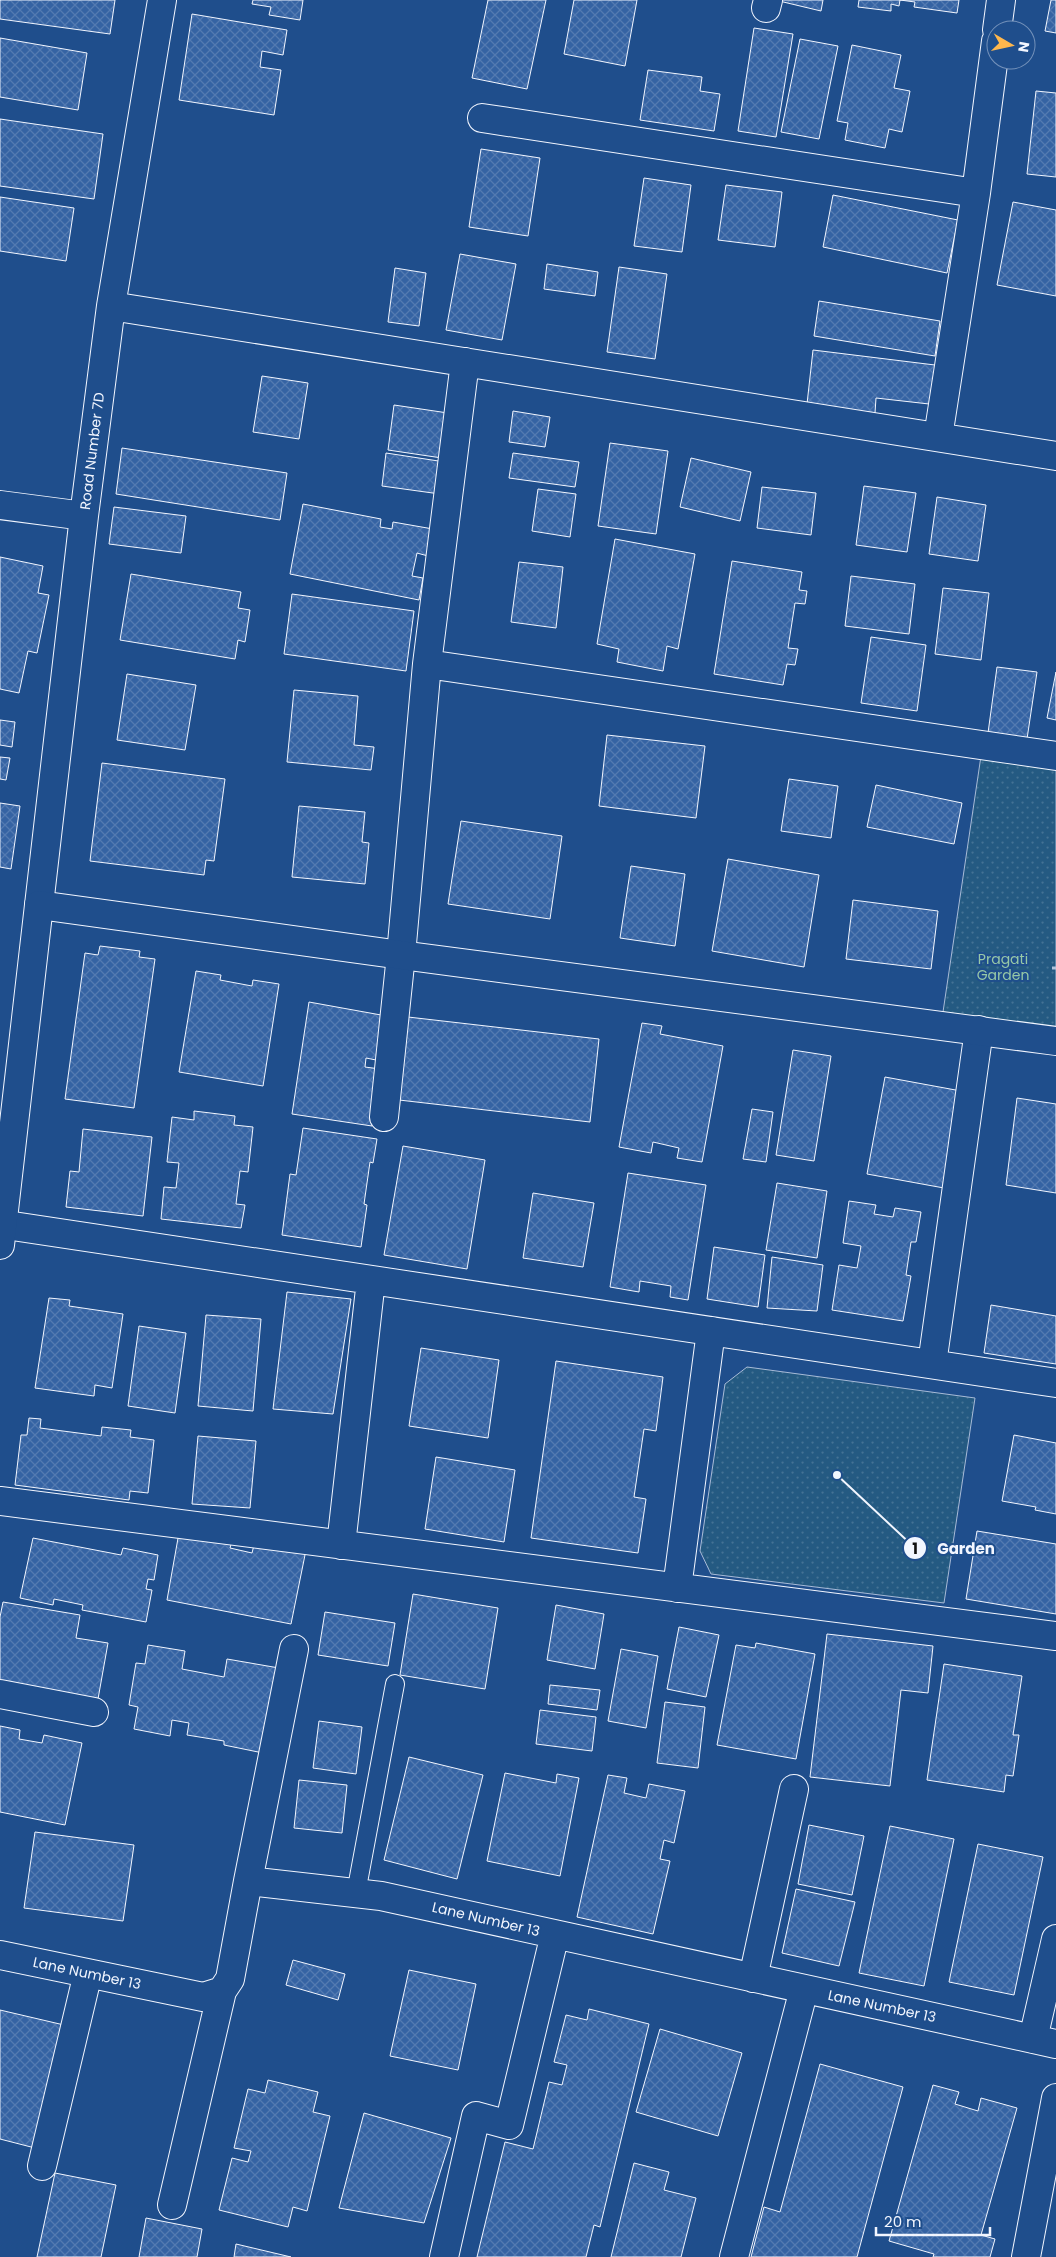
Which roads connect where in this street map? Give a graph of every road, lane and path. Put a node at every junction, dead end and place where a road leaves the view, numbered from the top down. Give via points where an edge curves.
1 (162, 0) edge
2 (1001, 0) edge
3 (998, 20) edge
4 (992, 70) edge
5 (482, 118) dead end
6 (976, 193) junction
7 (110, 306) junction
8 (465, 362) junction
9 (938, 438) junction
10 (1056, 456) edge
11 (0, 505) edge
12 (84, 516) junction
13 (428, 664) junction
14 (1056, 756) edge
15 (39, 904) junction
16 (401, 955) junction
17 (979, 1030) junction
18 (1056, 1040) edge
19 (384, 1118) dead end
20 (1, 1231) edge
21 (371, 1280) junction
22 (712, 1331) junction
23 (932, 1364) junction
24 (1056, 1383) edge
25 (0, 1501) edge
26 (341, 1545) junction
27 (676, 1588) junction
28 (1056, 1636) edge
29 (294, 1649) dead end
30 (394, 1684) dead end
31 (0, 1694) edge
32 (94, 1712) dead end
33 (794, 1789) dead end
34 (248, 1881) junction
35 (356, 1893) junction
36 (555, 1934) junction
37 (1056, 1939) edge
38 (0, 1955) edge
39 (88, 1973) junction
40 (753, 1978) junction
41 (804, 1989) junction
42 (222, 1991) junction
43 (1045, 2042) edge
44 (1056, 2098) edge
45 (42, 2166) dead end
46 (172, 2205) dead end
47 (444, 2257) edge
48 (734, 2257) edge
49 (1026, 2257) edge

1 - 7 street, Road Number 7D
2 - 3 street
4 - 6 street
5 - 6 street
6 - 9 street
7 - 8 street
7 - 12 street, Road Number 7D
8 - 9 street
8 - 13 street
9 - 10 street
11 - 12 street
12 - 15 street, Road Number 7D
13 - 14 street
13 - 16 street
15 - 16 street
15 - 20 street, Road Number 7D
16 - 17 street
16 - 19 street
17 - 18 street
17 - 23 street
20 - 21 street
21 - 22 street
21 - 26 street
22 - 23 street
22 - 27 street
23 - 24 street
25 - 26 street
26 - 27 street
27 - 28 street
29 - 34 street
30 - 35 lane
31 - 32 street
33 - 40 street
34 - 35 street, Lane Number 13
34 - 42 street via 230,1979
35 - 36 street, Lane Number 13
36 - 40 street, Lane Number 13
36 - 47 street via 509,2125 476,2116
37 - 43 street
38 - 39 street, Lane Number 13
39 - 42 street, Lane Number 13 via 203,1997
39 - 45 street
40 - 41 street, Lane Number 13
41 - 43 street, Lane Number 13
41 - 48 street
42 - 46 street
44 - 49 street

